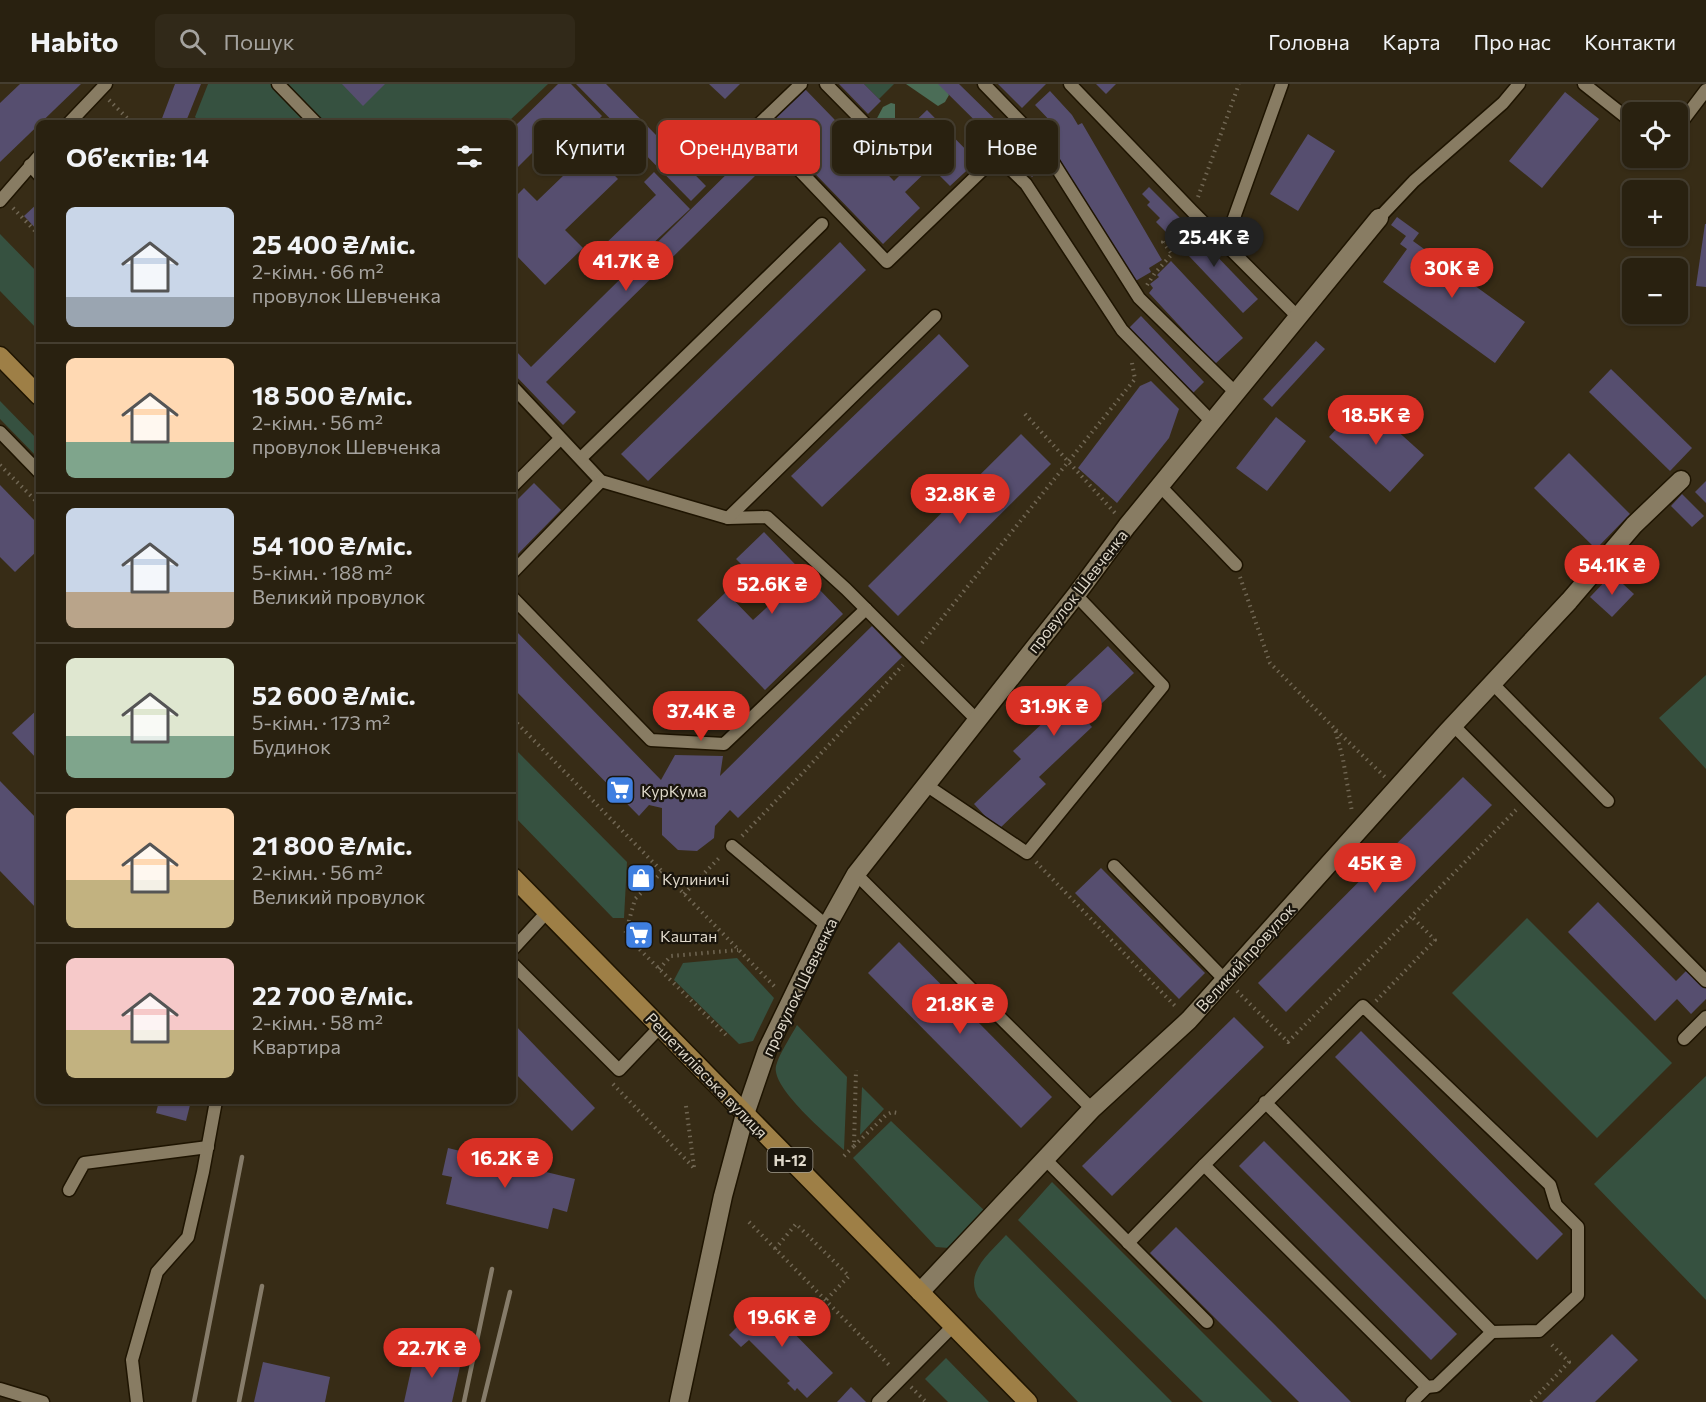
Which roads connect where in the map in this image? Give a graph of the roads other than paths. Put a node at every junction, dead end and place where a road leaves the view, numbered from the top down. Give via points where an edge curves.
1 (278, 84) edge
2 (801, 84) edge
3 (826, 84) edge
4 (984, 84) edge
5 (1070, 84) edge
6 (1282, 84) edge
7 (1519, 84) edge
8 (1584, 84) edge
9 (103, 87) edge
10 (1706, 90) edge
11 (1688, 113) edge
12 (1622, 114) edge
13 (72, 120) edge
14 (313, 120) edge
15 (862, 120) edge
16 (34, 170) edge
17 (1, 199) edge
18 (1379, 218) joint
19 (822, 224) dead end
20 (1225, 243) junction
21 (935, 316) dead end
22 (1298, 317) junction
23 (3, 366) edge
24 (516, 390) edge
25 (1236, 393) junction
26 (36, 394) edge
27 (1212, 422) junction
28 (0, 432) edge
29 (561, 438) junction
30 (581, 458) junction
31 (36, 469) edge
32 (1681, 480) dead end
33 (601, 481) junction
34 (516, 483) edge
35 (1160, 486) junction
36 (728, 518) junction
37 (1236, 565) road end
38 (516, 569) edge
39 (1076, 595) junction
40 (516, 601) edge
41 (866, 609) junction
42 (1492, 683) junction
43 (976, 720) junction
44 (1453, 725) junction
45 (926, 785) junction
46 (1608, 801) dead end
47 (732, 846) road end
48 (1114, 866) dead end
49 (856, 874) junction
50 (516, 880) edge
51 (547, 912) junction
52 (827, 926) junction
53 (516, 946) edge
54 (516, 967) edge
55 (1225, 980) junction
56 (1706, 981) edge
57 (1706, 1017) edge
58 (660, 1027) junction
59 (1684, 1039) dead end
60 (1265, 1102) junction
61 (215, 1104) edge
62 (1092, 1109) junction
63 (745, 1114) junction
64 (208, 1147) junction
65 (1045, 1159) junction
66 (1203, 1165) junction
67 (69, 1190) dead end
68 (1128, 1243) junction
69 (920, 1292) junction
70 (1207, 1322) dead end
71 (953, 1326) junction
72 (1492, 1332) junction
73 (1427, 1387) junction
74 (0, 1389) edge
75 (43, 1402) edge
76 (137, 1402) edge
77 (679, 1402) edge
78 (878, 1402) edge
79 (1028, 1402) edge
80 (1412, 1402) edge

1 - 14 lane
2 - 27 lane via 757,126 887,262 997,156 1026,184 1127,335
3 - 15 lane
4 - 25 lane via 1041,143 1139,298
5 - 20 lane
6 - 20 lane
7 - 18 lane
8 - 12 lane
9 - 13 lane
10 - 11 lane
16 - 17 lane
18 - 22 street, провулок Шевченка
19 - 30 lane
20 - 22 lane
21 - 36 lane
22 - 25 street, провулок Шевченка
23 - 26 main road
24 - 29 lane
25 - 27 street, провулок Шевченка
27 - 35 street, провулок Шевченка
28 - 31 lane
29 - 30 lane
29 - 34 lane
30 - 33 lane
32 - 42 street, Великий провулок via 1634,525 1569,602
33 - 36 lane
33 - 38 lane
35 - 37 lane
35 - 39 street, провулок Шевченка
36 - 41 lane via 767,517
39 - 43 street, провулок Шевченка
39 - 45 lane via 1163,686 1027,853
40 - 41 lane via 651,740 724,744
41 - 43 lane
42 - 44 street, Великий провулок
42 - 46 lane
43 - 45 street, провулок Шевченка
44 - 55 street, Великий провулок
44 - 56 lane
45 - 49 street, провулок Шевченка
47 - 52 lane
48 - 55 lane
49 - 52 street, провулок Шевченка
49 - 62 lane
50 - 51 main road, Решетилівська вулиця / Н-12
51 - 53 lane
51 - 58 main road, Решетилівська вулиця / Н-12
52 - 63 street, провулок Шевченка via 767,1050
54 - 58 lane via 619,1070
55 - 62 street, Великий провулок via 1189,1020
57 - 59 lane
58 - 63 main road, Решетилівська вулиця / Н-12
60 - 66 lane
60 - 72 lane
60 - 72 lane via 1363,1006 1550,1185 1556,1205 1578,1227 1578,1295 1539,1331
61 - 64 lane
62 - 65 street, Великий провулок
63 - 69 main road, Решетилівська вулиця / Н-12
63 - 77 street, провулок Шевченка via 723,1196
64 - 67 lane via 84,1163
64 - 76 lane via 188,1237 157,1272 138,1338 132,1360
65 - 68 lane
65 - 69 street, Великий провулок
66 - 68 lane
66 - 73 lane
68 - 70 lane
69 - 71 main road, Решетилівська вулиця / Н-12
71 - 78 lane
71 - 79 main road, Решетилівська вулиця / Н-12
72 - 73 lane via 1436,1386
73 - 80 lane
74 - 75 lane

